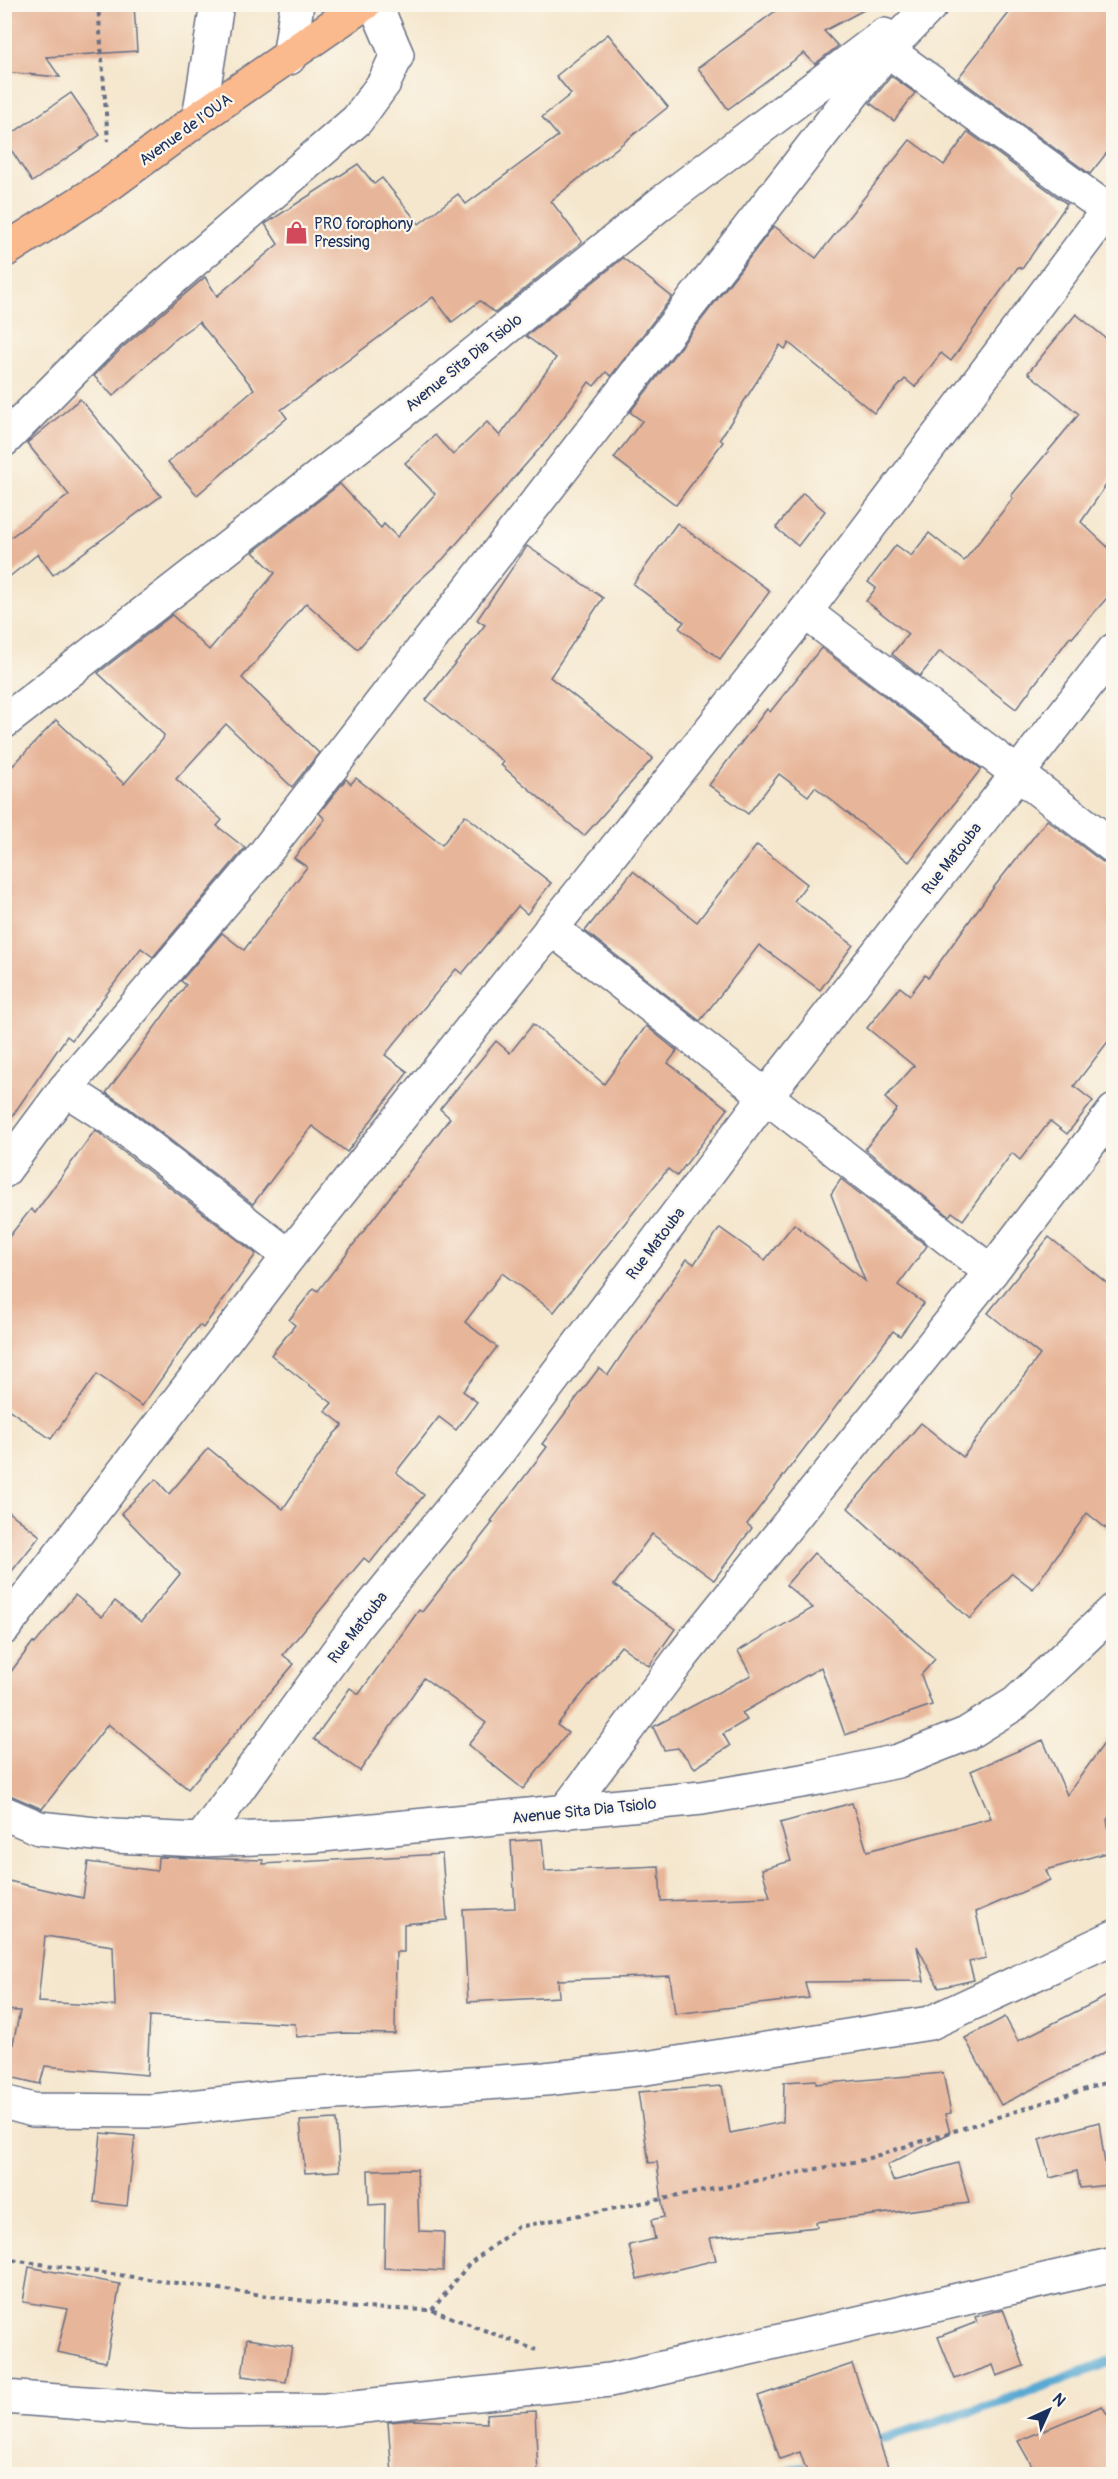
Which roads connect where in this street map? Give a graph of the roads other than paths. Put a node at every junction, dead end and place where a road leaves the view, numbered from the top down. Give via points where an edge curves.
1 (217, 4) edge
2 (297, 4) edge
3 (364, 4) edge
4 (375, 4) edge
5 (924, 4) edge
6 (932, 4) edge
7 (887, 50) junction
8 (289, 58) junction
9 (199, 118) junction
10 (1111, 206) edge
11 (4, 251) edge
12 (4, 440) edge
13 (805, 612) junction
14 (1113, 650) edge
15 (4, 722) edge
16 (1017, 772) junction
17 (1113, 847) edge
18 (551, 928) junction
19 (65, 1089) junction
20 (766, 1096) junction
21 (1113, 1111) edge
22 (4, 1171) edge
23 (289, 1256) junction
24 (991, 1272) junction
25 (1113, 1610) edge
26 (4, 1628) edge
27 (564, 1813) junction
28 (4, 1814) edge
29 (201, 1840) junction
30 (1113, 1937) edge
31 (4, 2102) edge
32 (1113, 2264) edge
33 (4, 2397) edge

1 - 9 street
2 - 8 street
3 - 8 main road, Avenue de l'OUA
4 - 12 street via 397,55 384,83 357,120 110,333
5 - 15 street, Avenue Sita Dia Tsiolo via 660,204
6 - 7 street
7 - 10 street
7 - 19 street via 258,862
8 - 9 main road, Avenue de l'OUA
9 - 11 main road, Avenue de l'OUA via 111,183
10 - 13 street
13 - 16 street
13 - 18 street
14 - 16 street, Rue Matouba
16 - 17 street
16 - 20 street, Rue Matouba
18 - 20 street
18 - 23 street
19 - 22 street
19 - 23 street via 118,1123
20 - 24 street
20 - 29 street, Rue Matouba via 498,1452 356,1626
21 - 24 street
23 - 26 street
24 - 27 street via 690,1646
25 - 27 street, Avenue Sita Dia Tsiolo via 1016,1703 966,1734 898,1761 702,1798
27 - 29 street, Avenue Sita Dia Tsiolo via 312,1836
28 - 29 street, Avenue Sita Dia Tsiolo via 39,1828
30 - 31 street via 930,2023 658,2066 153,2111 33,2110
32 - 33 street via 610,2380 531,2390 326,2410 192,2411

